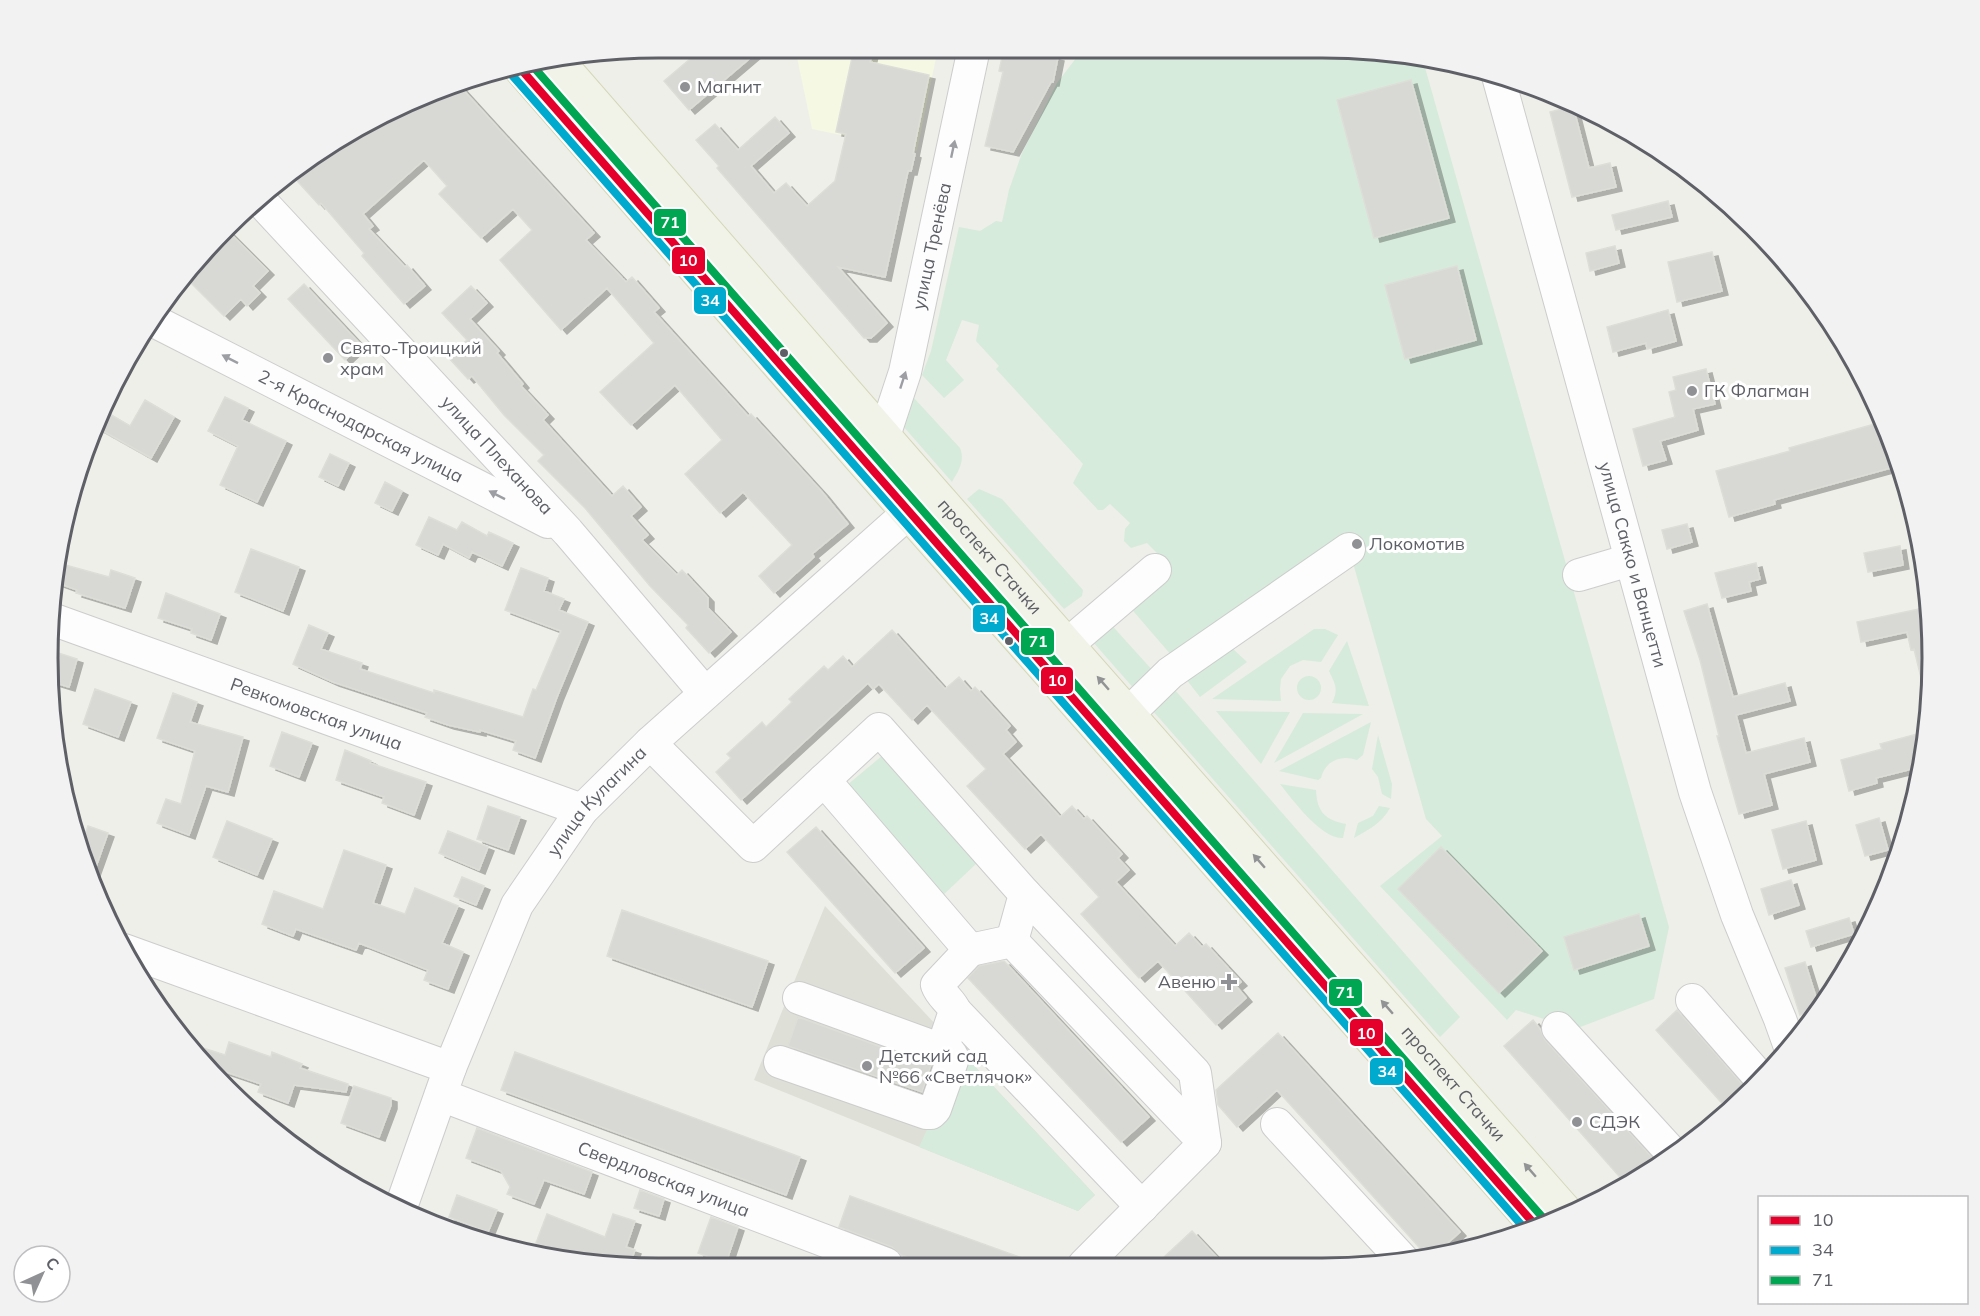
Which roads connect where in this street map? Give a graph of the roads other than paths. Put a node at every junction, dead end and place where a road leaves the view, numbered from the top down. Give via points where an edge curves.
1 (972, 58) edge
2 (563, 67) edge
3 (525, 74) edge
4 (1501, 86) edge
5 (265, 205) edge
6 (160, 324) edge
7 (884, 436) junction
8 (932, 491) junction
9 (908, 512) junction
10 (568, 532) junction
11 (1349, 549) dead end
12 (1630, 560) junction
13 (1155, 570) dead end
14 (1579, 575) dead end
15 (60, 622) edge
16 (1068, 644) junction
17 (705, 693) junction
18 (1129, 713) junction
19 (650, 743) junction
20 (824, 780) junction
21 (582, 810) junction
22 (1025, 894) junction
23 (1012, 941) junction
24 (970, 950) junction
25 (138, 956) edge
26 (799, 998) dead end
27 (1692, 1000) dead end
28 (955, 1011) junction
29 (1558, 1028) dead end
30 (1786, 1037) edge
31 (942, 1050) junction
32 (780, 1062) dead end
33 (1755, 1072) edge
34 (446, 1082) junction
35 (1277, 1124) dead end
36 (1205, 1143) junction
37 (1667, 1148) edge
38 (403, 1201) edge
39 (1142, 1207) junction
40 (1562, 1207) edge
41 (1531, 1220) edge
42 (1396, 1252) edge
43 (871, 1258) edge
44 (1091, 1258) edge

7 -> 1 street, улица Тренёва via 905,372
2 - 7 main road, проспект Стачки
3 - 9 main road, проспект Стачки
4 - 12 street, улица Сакко и Ванцетти
5 - 10 street, улица Плеханова
10 -> 6 street, 2-я Краснодарская улица
7 - 8 main road, проспект Стачки
8 - 9 street, улица Кулагина
8 - 16 main road, проспект Стачки
9 - 17 street, улица Кулагина
9 - 41 main road, проспект Стачки
10 - 17 street, улица Плеханова
11 - 18 street via 1170,673
12 - 14 street
12 - 30 street, улица Сакко и Ванцетти via 1695,792 1737,915
13 - 16 street
15 - 21 street, Ревкомовская улица
18 -> 16 main road, проспект Стачки
17 - 19 street, улица Кулагина
40 -> 18 main road, проспект Стачки
19 - 20 street via 753,846
19 - 21 street, улица Кулагина
20 - 22 street via 879,729
20 - 24 street
21 - 34 street, улица Кулагина via 517,905
22 - 23 street
22 - 36 street via 1196,1073
23 - 24 street
23 - 36 street
24 - 28 street via 937,985
25 - 34 street, Свердловская улица
26 - 31 street
27 - 33 street
28 - 31 street
28 - 39 street
29 - 37 street
31 - 32 street via 949,1052 952,1061 931,1113
34 - 38 street, улица Кулагина
34 - 43 street, Свердловская улица
35 - 42 street
36 - 39 street
39 - 44 street

